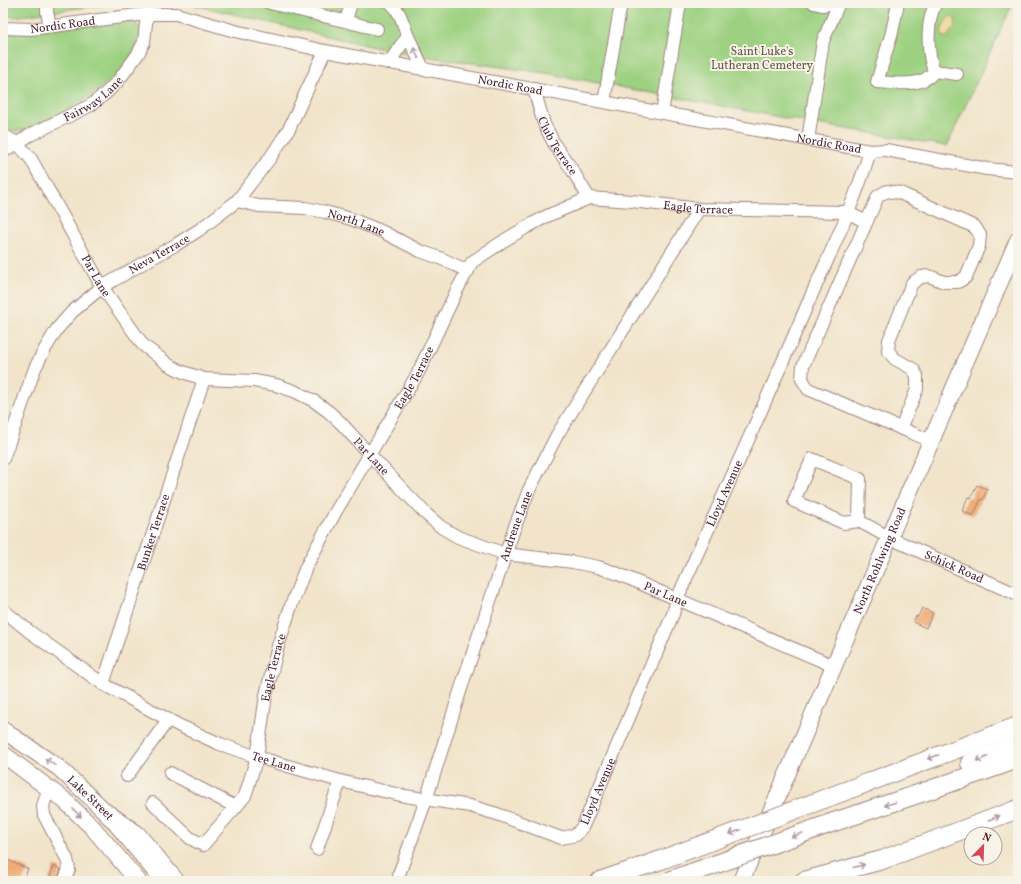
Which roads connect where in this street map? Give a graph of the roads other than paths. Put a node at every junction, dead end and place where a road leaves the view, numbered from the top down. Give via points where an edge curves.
1 (47, 3) edge
2 (270, 3) edge
3 (351, 3) edge
4 (391, 3) edge
5 (621, 3) edge
6 (680, 3) edge
7 (814, 3) edge
8 (834, 3) edge
9 (839, 3) edge
10 (898, 3) edge
11 (936, 3) edge
12 (147, 14) junction
13 (346, 21) junction
14 (50, 26) junction
15 (3, 28) edge
16 (377, 29) dead end
17 (408, 37) junction
18 (325, 51) junction
19 (389, 63) junction
20 (424, 70) junction
21 (934, 70) junction
22 (957, 74) dead end
23 (534, 89) junction
24 (604, 102) junction
25 (662, 113) junction
26 (3, 135) edge
27 (808, 140) junction
28 (17, 143) junction
29 (870, 151) junction
30 (3, 152) edge
31 (1018, 172) edge
32 (589, 198) junction
33 (237, 201) junction
34 (698, 209) junction
35 (847, 212) junction
36 (866, 222) junction
37 (1018, 240) edge
38 (468, 271) junction
39 (102, 287) junction
40 (204, 379) junction
41 (901, 428) junction
42 (931, 441) junction
43 (369, 454) junction
44 (3, 459) edge
45 (859, 521) junction
46 (890, 538) junction
47 (505, 554) junction
48 (1018, 595) edge
49 (677, 599) junction
50 (3, 610) edge
51 (834, 666) junction
52 (103, 684) junction
53 (168, 720) junction
54 (1018, 720) edge
55 (1018, 726) edge
56 (3, 730) edge
57 (970, 743) junction
58 (1018, 745) edge
59 (3, 754) edge
60 (257, 757) junction
61 (1018, 759) edge
62 (170, 773) dead end
63 (127, 776) dead end
64 (340, 781) junction
65 (49, 788) junction
66 (927, 792) junction
67 (426, 800) junction
68 (153, 803) dead end
69 (236, 807) junction
70 (1018, 809) edge
71 (109, 815) junction
72 (576, 834) joint
73 (317, 849) dead end
74 (399, 874) dead end
75 (806, 880) edge
76 (64, 881) edge
77 (138, 881) edge
78 (163, 881) edge
79 (175, 881) edge
80 (600, 881) edge
81 (669, 881) edge
82 (742, 881) edge

1 - 14 street via 46,12
2 - 13 street
3 - 13 street
4 - 17 street via 397,9
5 - 24 street
6 - 25 street
7 - 8 street
9 - 27 street via 823,41
10 - 21 street via 877,82 914,83 931,76
11 - 21 street via 932,10 929,42 930,61
12 - 14 street, Nordic Road
12 - 18 street, Nordic Road via 176,14
12 - 28 street, Fairway Lane via 144,42 129,68 114,85 91,105
13 - 16 street
14 - 15 street, Nordic Road via 31,29
17 - 19 street
20 -> 17 street
18 - 19 street, Nordic Road
18 - 33 street, Neva Terrace via 289,129
19 - 20 street, Nordic Road
20 - 23 street, Nordic Road
21 - 22 street
23 - 24 street, Nordic Road
23 - 32 street, Club Terrace via 544,124
24 - 25 street, Nordic Road
25 - 27 street, Nordic Road
26 - 28 street, Par Lane
27 - 29 street, Nordic Road
28 - 30 street, Fairway Lane
28 - 39 street, Par Lane via 31,159
29 - 31 street, Nordic Road via 886,150 987,169
29 - 35 street, Lloyd Avenue
32 - 34 street, Eagle Terrace via 632,200
32 - 38 street, Eagle Terrace via 547,216 505,240 472,262
33 - 38 street, North Lane via 258,206 305,208 350,219
33 - 39 street, Neva Terrace via 177,244
34 - 35 street, Eagle Terrace
34 - 47 street, Andrene Lane via 558,435 529,490
35 - 36 street
35 - 49 street, Lloyd Avenue
36 - 41 street via 803,366 802,379 808,389
36 - 41 street via 878,196 887,191 900,193 975,227 980,235 979,246 966,277 958,282 944,282 929,276 921,277 912,283 889,340 888,350 895,359 913,369 918,376 917,389
37 - 42 main road, North Rohlwing Road
38 - 43 street, Eagle Terrace via 418,373
39 - 40 street, Par Lane via 143,345 154,355 168,365
39 - 44 street, Neva Terrace via 72,312 44,349
40 - 43 street, Par Lane via 254,381 294,391 329,412
40 - 52 street, Bunker Terrace
41 - 42 street
42 - 46 main road, North Rohlwing Road
43 - 47 street, Par Lane via 414,503 441,526 458,537
43 - 60 street, Eagle Terrace via 321,537 291,606 270,678
45 - 45 street via 844,523 794,502 812,459 860,479
45 - 46 street, Schick Road
46 - 48 street, Schick Road
46 - 51 main road, North Rohlwing Road
47 - 49 street, Par Lane via 598,567 616,572
47 - 67 street, Andrene Lane
49 - 51 street, Par Lane
49 - 72 street, Lloyd Avenue via 673,614 583,826
50 - 52 street, Tee Lane
51 - 82 main road, North Rohlwing Road
52 - 53 street, Tee Lane
53 - 60 street, Tee Lane via 220,744
53 - 63 street
54 - 57 highway
55 - 57 highway
71 -> 56 main road, Lake Street via 59,768
57 -> 80 highway, bridge
58 -> 66 highway via 964,765
59 - 65 main road, Lake Street
60 - 64 street, Tee Lane
60 - 69 street, Eagle Terrace via 245,796
61 - 66 highway
62 - 69 street
64 - 67 street, Tee Lane
64 - 73 street
65 - 76 street via 43,806 44,815 67,859 69,869
65 -> 77 main road, Lake Street via 93,828
66 -> 81 highway, bridge
67 - 72 street, Tee Lane via 490,812 561,838
67 - 74 street, Andrene Lane
68 - 69 street, Eagle Terrace via 190,838 203,845
75 -> 70 highway via 882,860
71 - 78 main road, Lake Street
71 - 79 highway via 137,835

